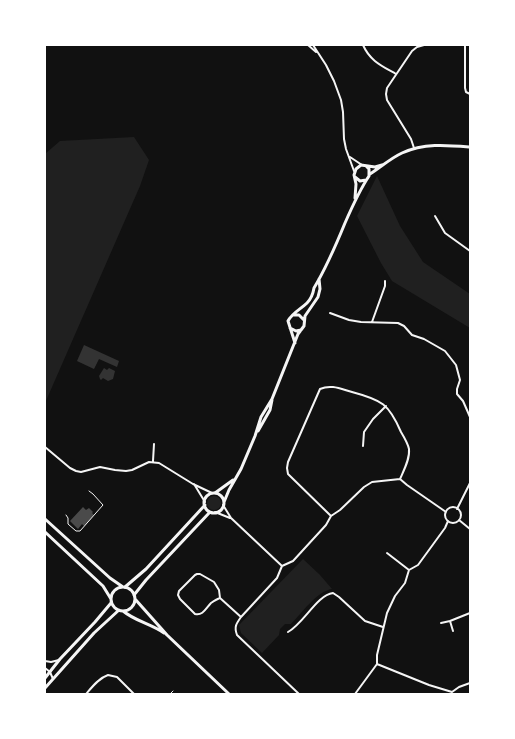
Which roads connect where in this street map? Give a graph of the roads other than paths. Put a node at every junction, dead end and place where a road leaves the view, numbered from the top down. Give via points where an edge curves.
1 (308, 45) edge
2 (313, 45) edge
3 (363, 45) edge
4 (424, 45) edge
5 (465, 45) edge
6 (470, 45) edge
7 (318, 54) junction
8 (396, 74) junction
9 (470, 94) edge
10 (470, 147) edge
11 (414, 148) junction
12 (350, 157) junction
13 (385, 164) junction
14 (364, 166) junction
15 (354, 171) junction
16 (370, 174) junction
17 (355, 177) junction
18 (366, 180) junction
19 (355, 198) junction
20 (435, 216) dead end
21 (470, 251) edge
22 (319, 279) junction
23 (385, 281) dead end
24 (330, 313) dead end
25 (293, 316) junction
26 (304, 320) junction
27 (372, 322) junction
28 (290, 328) junction
29 (301, 330) junction
30 (295, 343) junction
31 (386, 406) junction
32 (470, 417) edge
33 (154, 444) dead end
34 (363, 446) dead end
35 (45, 447) edge
36 (153, 461) junction
37 (235, 478) junction
38 (400, 479) junction
39 (470, 483) edge
40 (194, 484) junction
41 (89, 491) dead end
42 (214, 493) junction
43 (205, 503) junction
44 (224, 504) junction
45 (457, 509) junction
46 (210, 512) junction
47 (215, 512) junction
48 (446, 512) junction
49 (66, 515) dead end
50 (330, 516) junction
51 (231, 518) junction
52 (45, 519) edge
53 (459, 520) junction
54 (448, 521) junction
55 (470, 529) edge
56 (45, 532) edge
57 (387, 553) dead end
58 (282, 566) junction
59 (409, 570) junction
60 (124, 587) junction
61 (134, 597) junction
62 (220, 598) junction
63 (111, 601) junction
64 (121, 611) junction
65 (470, 613) edge
66 (241, 617) junction
67 (450, 622) junction
68 (441, 623) dead end
69 (383, 627) junction
70 (453, 630) dead end
71 (288, 632) dead end
72 (167, 634) junction
73 (60, 659) junction
74 (45, 661) edge
75 (377, 664) junction
76 (45, 668) edge
77 (50, 672) junction
78 (46, 676) edge
79 (53, 679) junction
80 (470, 683) edge
81 (45, 688) edge
82 (173, 691) dead end
83 (452, 693) edge
84 (86, 694) edge
85 (134, 694) edge
86 (170, 694) edge
87 (229, 694) edge
88 (299, 694) edge
89 (355, 694) edge

1 - 7 street
2 - 7 street
3 - 8 street via 371,59
4 - 8 street via 412,51
5 - 6 street
5 - 9 street via 465,88
7 - 12 street via 332,75 340,100 344,139
8 - 11 street via 387,88 387,100
10 - 11 street via 444,144
11 - 13 street
12 - 14 street
12 - 15 street
13 - 14 street via 375,167
13 - 16 street
14 - 15 street via 358,166
14 - 16 street via 369,169
15 - 17 street
16 - 18 street
17 - 18 street via 360,181
17 - 19 street
18 - 19 street
19 - 22 street
20 - 21 street via 445,233
22 - 25 street via 308,302
22 - 26 street via 318,297
23 - 27 street
24 - 27 street via 349,320
25 - 26 street via 299,315
25 - 28 street via 288,321
26 - 29 street
27 - 32 street via 398,323 412,335 445,351 456,365 460,380 457,394
28 - 29 street
28 - 30 street
29 - 30 street
30 - 37 street
31 - 34 street via 364,432
31 - 38 street via 394,416 409,449
31 - 50 street via 377,400 348,391 326,386 320,389 287,468 293,480
33 - 36 street
35 - 36 street via 70,468 81,472 100,467 126,471
36 - 40 street via 159,462
37 - 42 street
37 - 44 street via 226,494
38 - 48 street
38 - 50 street via 372,482
39 - 45 street
40 - 42 street
40 - 43 street
41 - 49 lane via 103,505 80,531 76,531 68,524
42 - 43 street via 207,496
42 - 44 street via 221,496
43 - 46 street
43 - 60 street via 146,569
44 - 47 street
44 - 51 street
45 - 48 street via 451,508
45 - 53 street via 461,514
46 - 47 street
46 - 61 street via 146,580
47 - 51 street
48 - 54 street
50 - 58 street via 326,525 293,561
51 - 58 street
52 - 60 street via 110,578
53 - 54 street via 454,523
53 - 55 street
54 - 59 street via 418,565
56 - 63 street via 103,586
57 - 59 street
58 - 66 street via 278,578
59 - 69 street via 405,583 390,603
60 - 61 street via 132,591
60 - 63 street via 114,590
61 - 64 street via 132,606
61 - 72 street
62 - 62 street via 214,582 200,574 195,575 178,595 199,615
62 - 66 street
63 - 64 street via 116,609
63 - 73 street
64 - 72 street
64 - 79 street via 94,633
65 - 67 street
66 - 88 street via 236,624 237,636
67 - 68 street
67 - 70 street
69 - 71 street via 365,621 333,593 324,596
69 - 75 street
72 - 87 street
73 - 74 street
73 - 77 street
75 - 83 street
75 - 89 street
76 - 77 street
77 - 78 street
77 - 79 street
78 - 79 street
79 - 81 street
80 - 83 street
82 - 86 lane
84 - 85 street via 91,687 108,675 117,677

